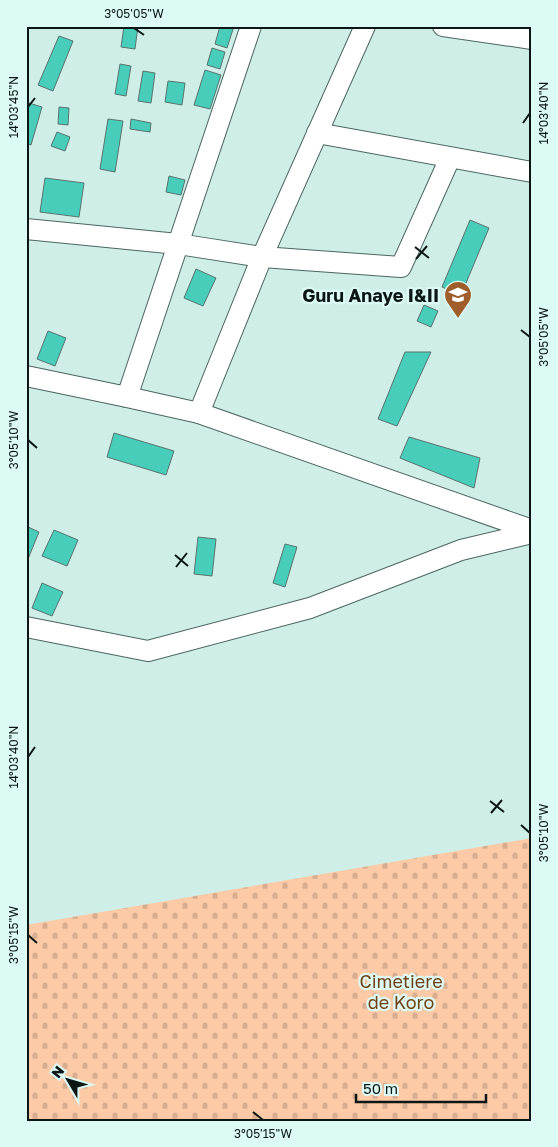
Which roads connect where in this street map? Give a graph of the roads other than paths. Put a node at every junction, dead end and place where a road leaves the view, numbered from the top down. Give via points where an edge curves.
1 (251, 26) edge
2 (365, 26) edge
3 (443, 26) edge
4 (532, 39) edge
5 (318, 133) junction
6 (450, 158) junction
7 (532, 172) edge
8 (26, 229) edge
9 (178, 244) junction
10 (262, 257) junction
11 (26, 376) edge
12 (127, 398) junction
13 (199, 412) junction
14 (532, 531) edge
15 (26, 627) edge

1 - 9 street
2 - 5 street
3 - 4 street
5 - 6 street
5 - 10 street
6 - 7 street
6 - 10 street via 401,267
8 - 9 street
9 - 10 street
9 - 12 street
10 - 13 street
11 - 12 street
12 - 13 street
13 - 14 street
14 - 15 street via 461,550 310,608 148,651

